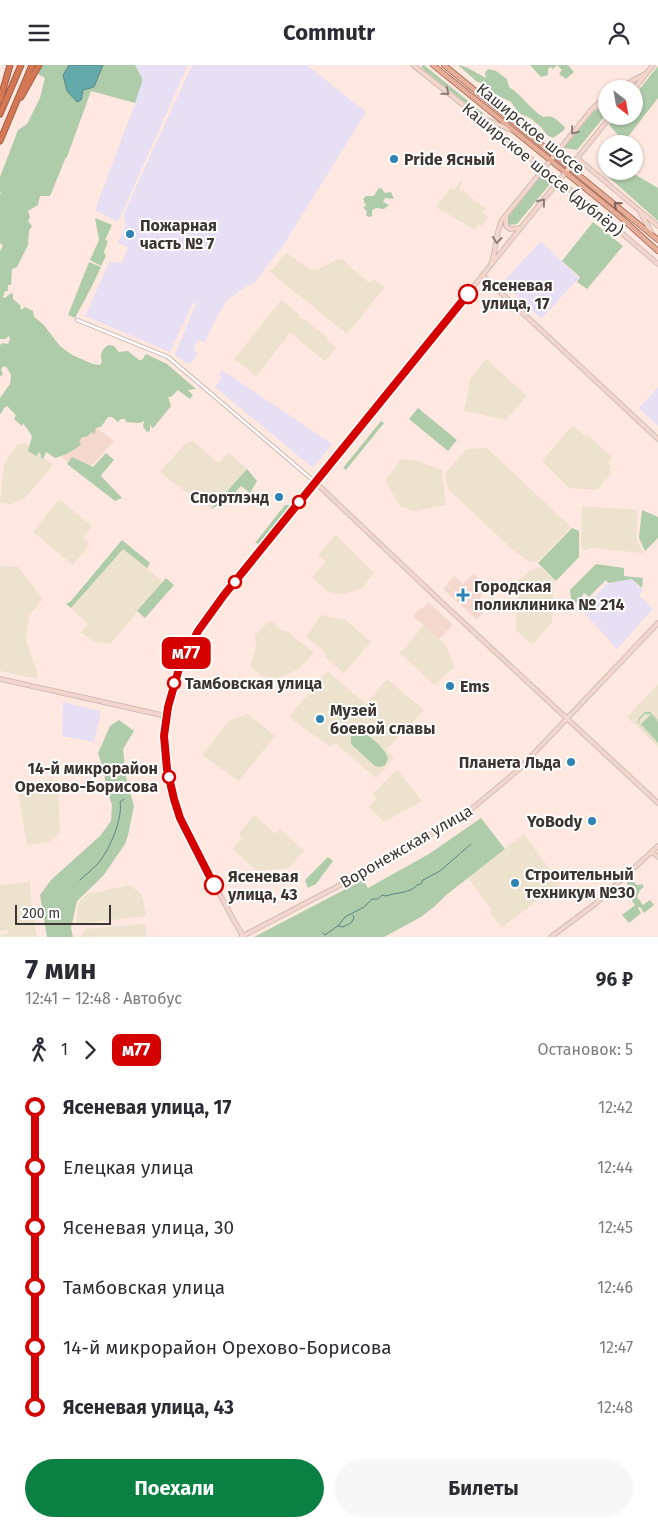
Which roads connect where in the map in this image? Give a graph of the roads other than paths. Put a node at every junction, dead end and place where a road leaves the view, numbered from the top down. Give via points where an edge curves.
1 (10, 65) edge
2 (20, 65) edge
3 (32, 65) edge
4 (38, 65) edge
5 (413, 65) edge
6 (420, 65) edge
7 (433, 65) edge
8 (444, 65) edge
9 (449, 65) edge
10 (653, 65) edge
11 (646, 74) junction
12 (457, 75) junction
13 (426, 76) junction
14 (634, 80) edge
15 (641, 80) edge
16 (2, 103) edge
17 (598, 103) edge
18 (598, 106) edge
19 (14, 108) junction
20 (593, 108) junction
21 (0, 114) edge
22 (475, 115) junction
23 (603, 125) edge
24 (516, 132) junction
25 (0, 141) edge
26 (555, 154) junction
27 (577, 158) junction
28 (550, 160) junction
29 (570, 167) junction
30 (543, 169) junction
31 (566, 172) junction
32 (558, 181) junction
33 (638, 208) junction
34 (506, 214) junction
35 (523, 225) junction
36 (658, 226) edge
37 (656, 238) edge
38 (658, 251) edge
39 (658, 264) edge
40 (490, 267) junction
41 (483, 276) junction
42 (77, 320) dead end
43 (658, 439) edge
44 (315, 482) junction
45 (658, 623) edge
46 (0, 679) edge
47 (166, 716) junction
48 (567, 719) junction
49 (658, 803) edge
50 (658, 847) edge
51 (652, 852) junction
52 (658, 857) edge
53 (242, 937) edge
54 (552, 937) edge

1 - 16 highway
2 - 16 highway
3 - 19 highway
4 - 19 highway
5 - 13 main road, Каширское шоссе (дублёр)
6 - 13 main road
7 - 24 main road, Каширское шоссе
8 - 12 main road, Каширское шоссе
9 - 12 main road
10 - 11 main road
11 - 14 main road
11 - 15 main road
12 - 26 main road, Каширское шоссе
13 -> 22 main road, Каширское шоссе (дублёр)
16 - 21 highway
17 - 20 main road
18 - 20 main road
19 - 25 highway
20 -> 26 main road
22 - 24 main road
22 - 30 main road, Каширское шоссе (дублёр)
23 - 27 main road
24 - 28 main road, Каширское шоссе
26 - 28 main road
26 - 29 main road, Каширское шоссе
27 - 29 main road
27 - 33 main road, Каширское шоссе (дублёр)
28 - 30 main road
28 - 31 main road, Каширское шоссе
29 - 31 main road
37 -> 29 main road, Каширское шоссе
30 - 32 main road, Каширское шоссе (дублёр)
30 - 34 main road
31 - 32 main road
31 - 38 main road, Каширское шоссе
35 -> 32 main road
32 - 39 main road, Каширское шоссе (дублёр)
33 - 36 main road, Каширское шоссе (дублёр)
33 - 37 main road
34 - 35 main road via 505,223 510,229
34 -> 40 main road via 500,225
35 - 40 main road
40 - 41 main road
41 - 43 main road
41 - 44 main road
42 - 44 street via 168,357
44 - 47 main road via 198,631 177,673
44 - 48 main road
45 - 48 main road, Воронежская улица
46 - 47 main road
47 - 53 main road via 167,769 180,818
48 - 49 main road
48 - 53 main road, Воронежская улица via 517,771 461,817 386,861
50 - 51 main road
51 - 52 main road
51 - 54 main road via 595,904

